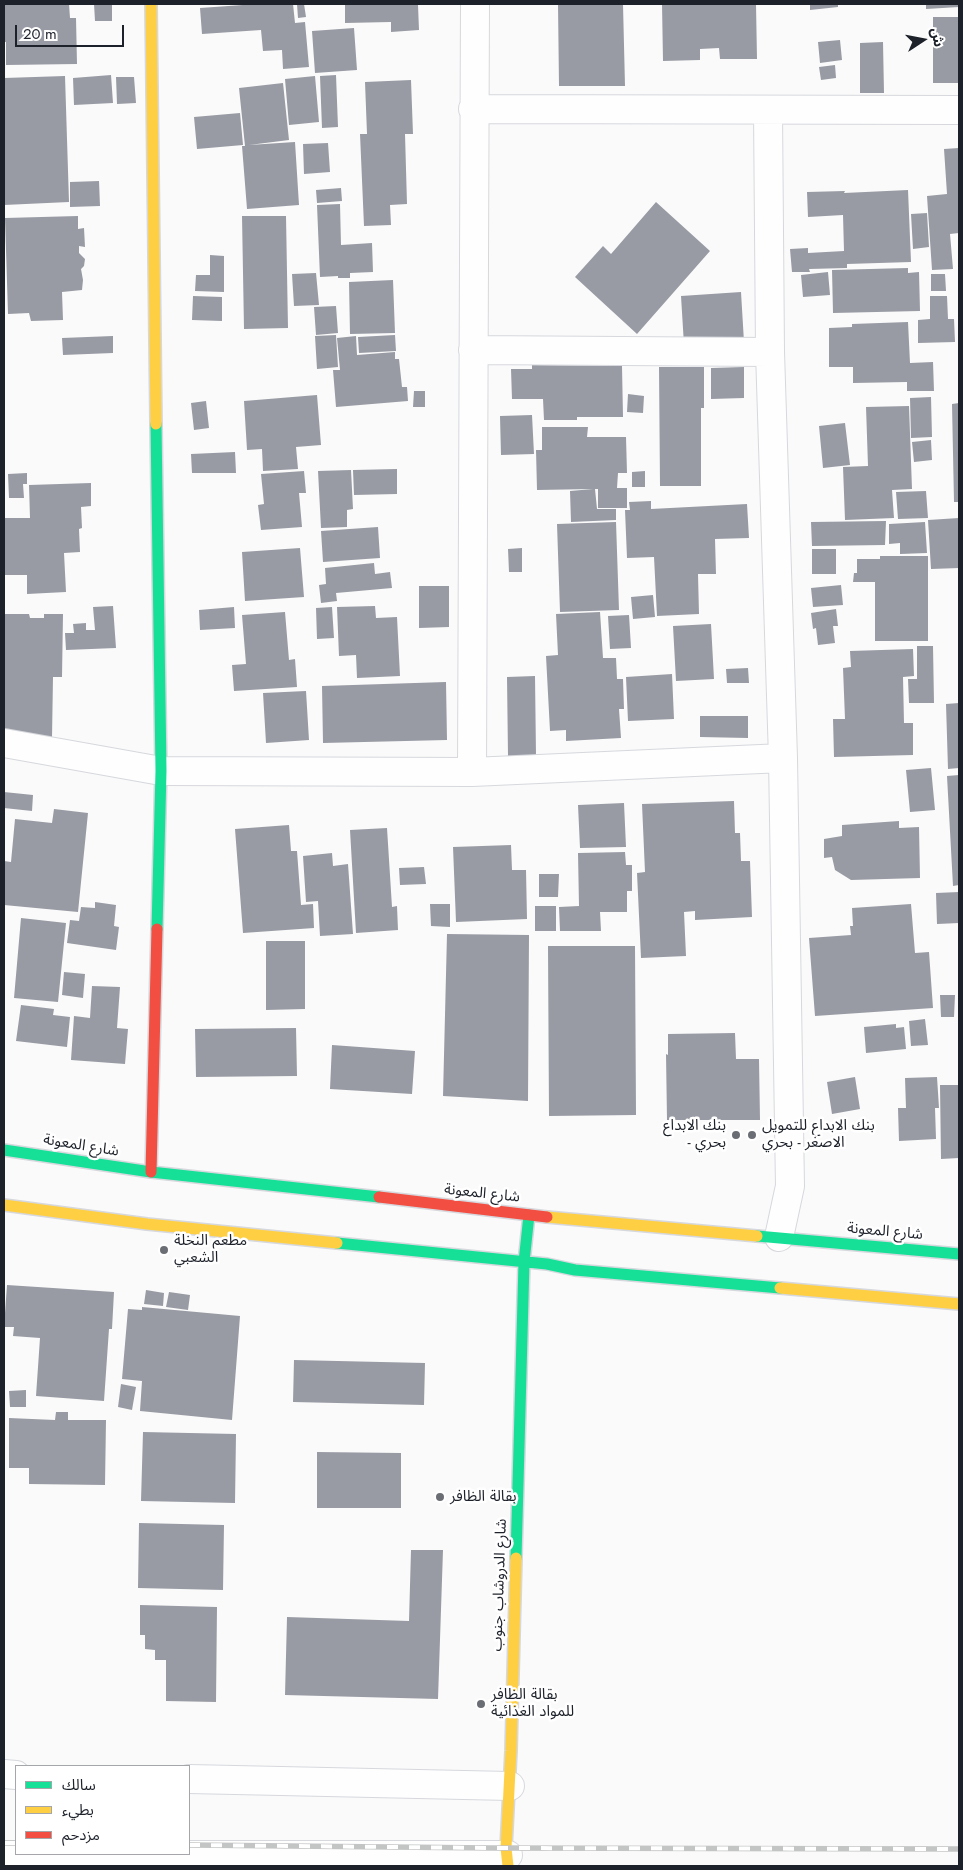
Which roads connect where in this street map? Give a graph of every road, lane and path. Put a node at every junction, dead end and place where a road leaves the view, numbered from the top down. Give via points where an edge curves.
1 (151, 4) edge
2 (475, 4) edge
3 (473, 109) junction
4 (768, 110) junction
5 (959, 110) edge
6 (473, 350) junction
7 (770, 352) junction
8 (4, 743) edge
9 (783, 758) junction
10 (161, 772) junction
11 (472, 772) junction
12 (4, 1150) edge
13 (151, 1172) junction
14 (4, 1205) edge
15 (529, 1215) junction
16 (780, 1237) junction
17 (959, 1254) edge
18 (524, 1262) junction
19 (959, 1304) edge
20 (190, 1779) edge
21 (510, 1786) junction
22 (4, 1855) edge
23 (508, 1860) edge

1 - 10 main road
2 - 3 street
3 - 4 street
3 - 6 street
4 - 5 street
4 - 7 street
6 - 7 street
6 - 11 street
7 - 9 street
8 - 10 street
9 - 11 street
9 - 16 street via 790,1186
10 - 11 street
10 - 13 main road
12 - 13 main road, شارع المعونة
13 - 15 main road, شارع المعونة
14 - 18 main road via 147,1224
15 - 16 main road, شارع المعونة
15 - 18 main road, شارع الدروشاب جنوب
16 - 17 main road, شارع المعونة
18 - 19 main road via 575,1270
18 - 21 main road, شارع الدروشاب جنوب
20 - 21 street
21 - 23 main road, شارع الدروشاب جنوب
22 - 23 street

